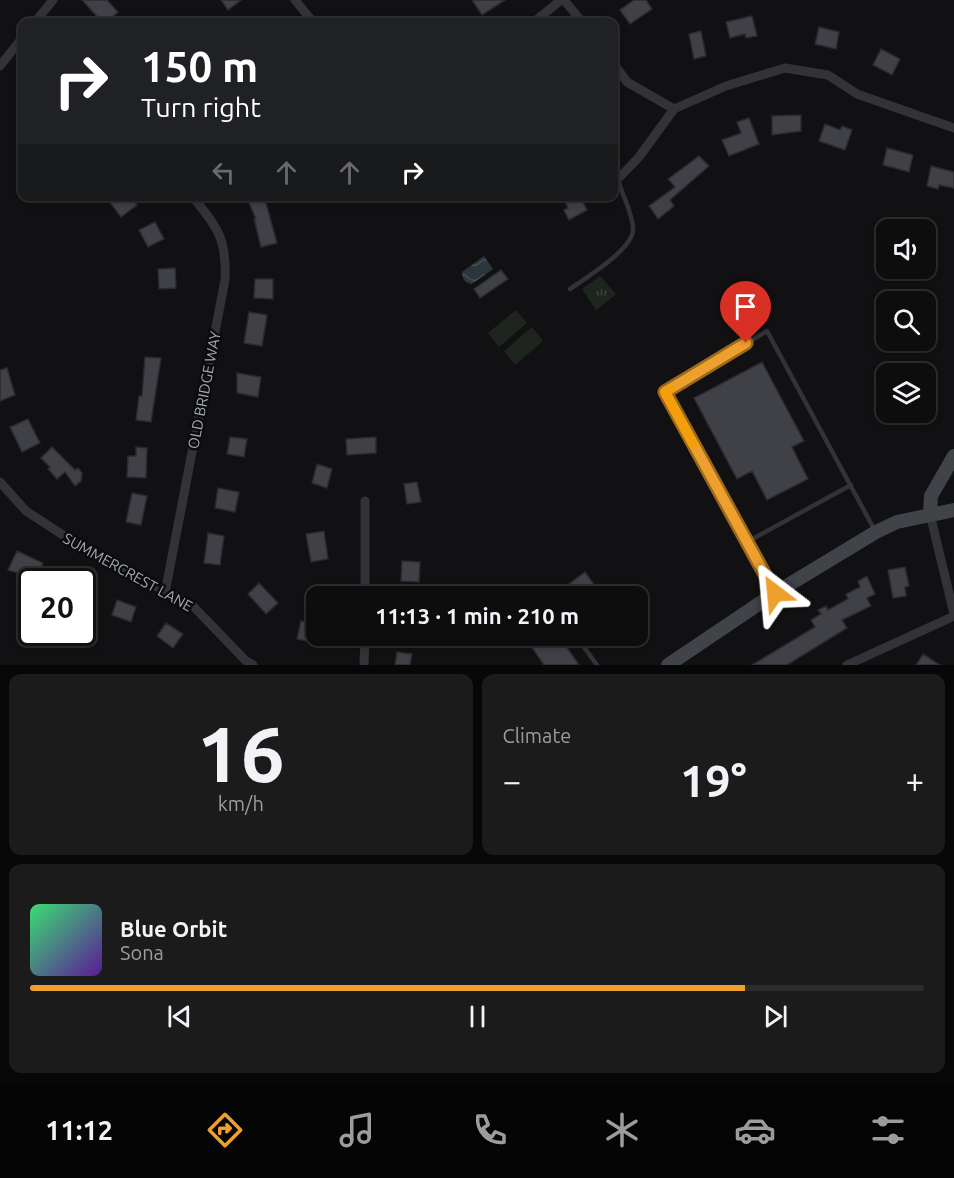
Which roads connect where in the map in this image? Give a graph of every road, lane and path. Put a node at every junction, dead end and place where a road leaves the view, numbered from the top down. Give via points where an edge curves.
1 (53, 0) edge
2 (295, 0) edge
3 (563, 0) edge
4 (41, 18) edge
5 (310, 18) edge
6 (539, 18) edge
7 (579, 18) edge
8 (18, 43) edge
9 (0, 66) edge
10 (618, 70) edge
11 (674, 109) junction
12 (954, 128) edge
13 (618, 179) joint
14 (196, 201) edge
15 (570, 289) dead end
16 (954, 456) edge
17 (0, 482) edge
18 (851, 485) junction
19 (365, 501) dead end
20 (954, 510) edge
21 (930, 514) junction
22 (876, 532) junction
23 (747, 542) junction
24 (365, 586) edge
25 (165, 593) junction
26 (775, 593) junction
27 (954, 615) edge
28 (365, 646) edge
29 (583, 646) edge
30 (254, 665) edge
31 (364, 665) edge
32 (597, 665) edge
33 (668, 665) edge
34 (848, 665) edge

1 - 4 street
2 - 5 street
3 - 6 street
3 - 7 street
8 - 9 street
10 - 11 street via 627,82
11 - 12 street via 726,86 785,68 828,75 857,94
11 - 13 street
13 - 15 lane via 633,228 632,237 615,257
14 - 25 street, OLD BRIDGE WAY via 219,228 226,254 225,280
16 - 21 street via 931,496
17 - 25 street, SUMMERCREST LANE via 26,511 92,555
18 - 22 lane
18 - 23 lane
18 - 23 lane via 767,331 665,392
19 - 24 street
20 - 21 street
21 - 22 street
21 - 27 street
22 - 26 street
23 - 26 lane
25 - 30 street, SUMMERCREST LANE via 192,605
26 - 33 street
27 - 34 street
28 - 31 street
29 - 32 lane

